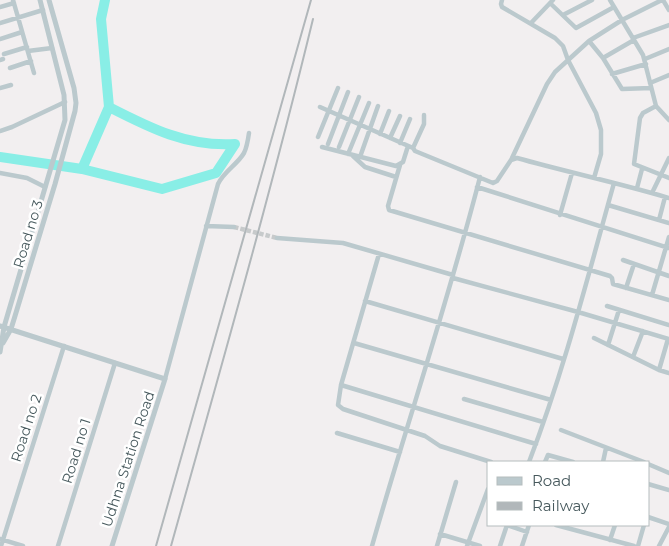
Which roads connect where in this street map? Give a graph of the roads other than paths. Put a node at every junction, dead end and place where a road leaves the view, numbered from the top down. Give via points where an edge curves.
1 (40, 0) edge
2 (49, 0) edge
3 (502, 0) edge
4 (592, 0) edge
5 (610, 0) edge
6 (663, 0) edge
7 (13, 2) edge
8 (552, 2) edge
9 (0, 7) edge
10 (614, 7) junction
11 (43, 10) junction
12 (669, 10) edge
13 (563, 15) junction
14 (18, 18) junction
15 (622, 20) junction
16 (0, 23) edge
17 (531, 23) junction
18 (669, 26) edge
19 (22, 32) junction
20 (0, 39) edge
21 (633, 39) junction
22 (589, 41) junction
23 (52, 48) junction
24 (27, 49) junction
25 (669, 49) edge
26 (2, 57) edge
27 (603, 58) junction
28 (568, 60) junction
29 (31, 61) junction
30 (646, 62) junction
31 (10, 68) dead end
32 (34, 73) dead end
33 (612, 74) junction
34 (669, 75) edge
35 (11, 85) dead end
36 (651, 85) junction
37 (0, 88) edge
38 (338, 88) dead end
39 (348, 92) dead end
40 (359, 98) dead end
41 (65, 102) junction
42 (369, 103) dead end
43 (378, 106) dead end
44 (656, 106) junction
45 (320, 107) dead end
46 (328, 111) junction
47 (390, 111) dead end
48 (424, 115) dead end
49 (339, 116) junction
50 (400, 116) dead end
51 (410, 119) dead end
52 (350, 120) junction
53 (669, 120) edge
54 (360, 125) junction
55 (370, 130) junction
56 (0, 131) edge
57 (249, 133) dead end
58 (380, 134) junction
59 (318, 137) dead end
60 (390, 138) junction
61 (400, 143) junction
62 (328, 144) dead end
63 (322, 147) dead end
64 (339, 147) dead end
65 (410, 147) junction
66 (350, 154) junction
67 (360, 157) junction
68 (512, 158) junction
69 (669, 158) edge
70 (400, 165) junction
71 (642, 169) junction
72 (0, 173) edge
73 (572, 173) junction
74 (660, 176) junction
75 (396, 177) junction
76 (480, 177) junction
77 (594, 178) junction
78 (669, 178) edge
79 (614, 182) junction
80 (46, 184) junction
81 (477, 187) junction
82 (637, 188) junction
83 (652, 193) junction
84 (667, 197) edge
85 (608, 206) junction
86 (560, 215) junction
87 (658, 220) junction
88 (669, 223) edge
89 (206, 226) junction
90 (234, 227) tunnel mouth
91 (602, 228) junction
92 (464, 233) junction
93 (277, 238) tunnel mouth
94 (669, 238) edge
95 (668, 248) edge
96 (378, 254) junction
97 (623, 260) dead end
98 (634, 264) junction
99 (590, 270) junction
100 (658, 272) junction
101 (453, 276) junction
102 (669, 276) edge
103 (626, 288) junction
104 (652, 295) junction
105 (669, 300) edge
106 (365, 301) junction
107 (606, 306) dead end
108 (619, 310) junction
109 (578, 312) junction
110 (440, 322) junction
111 (615, 323) junction
112 (669, 325) edge
113 (2, 326) edge
114 (11, 329) junction
115 (643, 331) junction
116 (594, 338) dead end
117 (669, 339) edge
118 (354, 343) junction
119 (608, 345) junction
120 (2, 346) junction
121 (64, 346) junction
122 (0, 352) edge
123 (633, 357) junction
124 (564, 359) junction
125 (115, 363) junction
126 (427, 365) junction
127 (659, 370) junction
128 (669, 373) edge
129 (165, 379) junction
130 (341, 385) junction
131 (464, 399) dead end
132 (551, 400) junction
133 (414, 408) junction
134 (543, 422) junction
135 (407, 430) junction
136 (561, 430) dead end
137 (337, 433) dead end
138 (536, 444) junction
139 (606, 448) junction
140 (400, 452) junction
141 (488, 461) edge
142 (529, 461) edge
143 (546, 461) edge
144 (569, 461) edge
145 (603, 461) edge
146 (641, 461) edge
147 (649, 464) edge
148 (669, 473) edge
149 (456, 482) dead end
150 (649, 484) edge
151 (669, 490) edge
152 (487, 491) edge
153 (649, 517) edge
154 (669, 525) edge
155 (507, 526) edge
156 (510, 526) edge
157 (529, 526) edge
158 (560, 526) edge
159 (614, 526) edge
160 (644, 526) edge
161 (527, 532) junction
162 (440, 534) junction
163 (1, 539) edge
164 (610, 540) junction
165 (468, 544) edge
166 (1, 546) edge
167 (23, 546) edge
168 (58, 546) edge
169 (112, 546) edge
170 (372, 546) edge
171 (436, 546) edge
172 (480, 546) edge
173 (500, 546) edge
174 (522, 546) edge
175 (634, 546) edge
176 (638, 546) edge
177 (659, 546) edge

1 - 11 street, Road no 3
2 - 114 street, Road no 3 via 76,103
3 - 17 street via 502,7
4 - 13 street
5 - 10 street
6 - 12 street
6 - 15 street
7 - 9 street
7 - 14 street
8 - 13 street
8 - 17 street
10 - 13 street via 578,28
10 - 15 street
11 - 14 street
11 - 23 street, Road no 3
14 - 16 street
14 - 19 street
15 - 21 street
15 - 22 street
17 - 28 street via 561,43
18 - 21 street
19 - 20 street
19 - 24 street
21 - 27 street
21 - 30 street
22 - 27 street
22 - 28 street
23 - 24 street
23 - 41 street, Road no 3
24 - 26 street
24 - 29 street
25 - 30 street
27 - 33 street
28 - 68 street via 547,84
28 - 77 street via 596,112 601,130 602,154
29 - 31 street
29 - 32 street
30 - 33 street
30 - 36 street
33 - 36 street via 624,89
34 - 36 street
35 - 37 street
36 - 44 street
38 - 46 street
39 - 49 street
40 - 52 street
41 - 56 street
41 - 80 street, Road no 3 via 65,120
42 - 54 street
43 - 55 street
44 - 53 street
44 - 71 street via 640,118 633,161
45 - 46 street
46 - 49 street
46 - 59 street
47 - 58 street
48 - 65 street via 424,124
49 - 52 street
49 - 62 street
50 - 60 street
51 - 61 street
52 - 54 street
52 - 64 street
54 - 55 street
54 - 66 street
55 - 58 street
55 - 67 street
57 - 89 street via 242,155 220,180
58 - 60 street
60 - 61 street
61 - 65 street
63 - 66 street
65 - 70 street
65 - 76 street
66 - 67 street
66 - 75 street via 366,167
67 - 70 street
68 - 73 street
68 - 76 street via 495,182
69 - 74 street
70 - 75 street
71 - 74 street
71 - 82 street
72 - 80 street
73 - 77 street
73 - 86 street
74 - 78 street
74 - 83 street
75 - 92 street via 389,210
76 - 81 street
77 - 79 street
79 - 82 street
79 - 85 street
80 - 113 street, Road no 3
81 - 86 street
81 - 92 street
82 - 83 street
83 - 84 street
84 - 87 street
85 - 87 street
85 - 91 street
86 - 91 street
87 - 88 street
89 - 90 street
89 - 129 street
91 - 95 street
91 - 99 street
92 - 99 street
92 - 101 street
93 - 96 street via 336,242
94 - 95 street
95 - 100 street
96 - 101 street
96 - 106 street
97 - 98 street
98 - 100 street
98 - 103 street
99 - 103 street via 610,276 612,283
99 - 109 street
100 - 102 street
100 - 104 street
101 - 109 street
101 - 110 street
103 - 104 street
104 - 105 street
106 - 110 street
106 - 118 street
107 - 108 street
108 - 111 street
108 - 112 street
109 - 111 street
109 - 124 street
110 - 124 street
110 - 126 street
111 - 115 street
111 - 119 street
113 - 114 street
113 - 120 street, Road no 3
114 - 120 street, Road no 3
114 - 121 street
115 - 117 street
115 - 123 street
116 - 119 street
117 - 127 street
118 - 126 street
118 - 130 street
119 - 123 street
120 - 122 street, Road no 3
121 - 125 street
121 - 163 street, Road no 2
123 - 127 street
124 - 132 street
125 - 129 street
125 - 168 street, Road no 1
126 - 132 street
126 - 133 street
127 - 128 street
129 - 169 street, Udhna Station Road
130 - 133 street
130 - 135 street via 339,406
131 - 134 street
132 - 134 street
133 - 135 street
133 - 138 street
134 - 138 street
135 - 140 street
135 - 141 street via 427,436 440,446
136 - 139 street
137 - 140 street
138 - 142 street
139 - 145 street
139 - 146 street
140 - 170 street
143 - 144 street via 548,455
147 - 148 street
149 - 162 street
150 - 151 street
152 - 165 street
153 - 154 street
154 - 177 street
155 - 173 street
156 - 161 street
157 - 161 street
158 - 164 street
159 - 164 street
160 - 176 street
161 - 174 street
162 - 165 street
162 - 171 street
163 - 166 street, Road no 2
163 - 167 street
164 - 175 street
165 - 172 street

